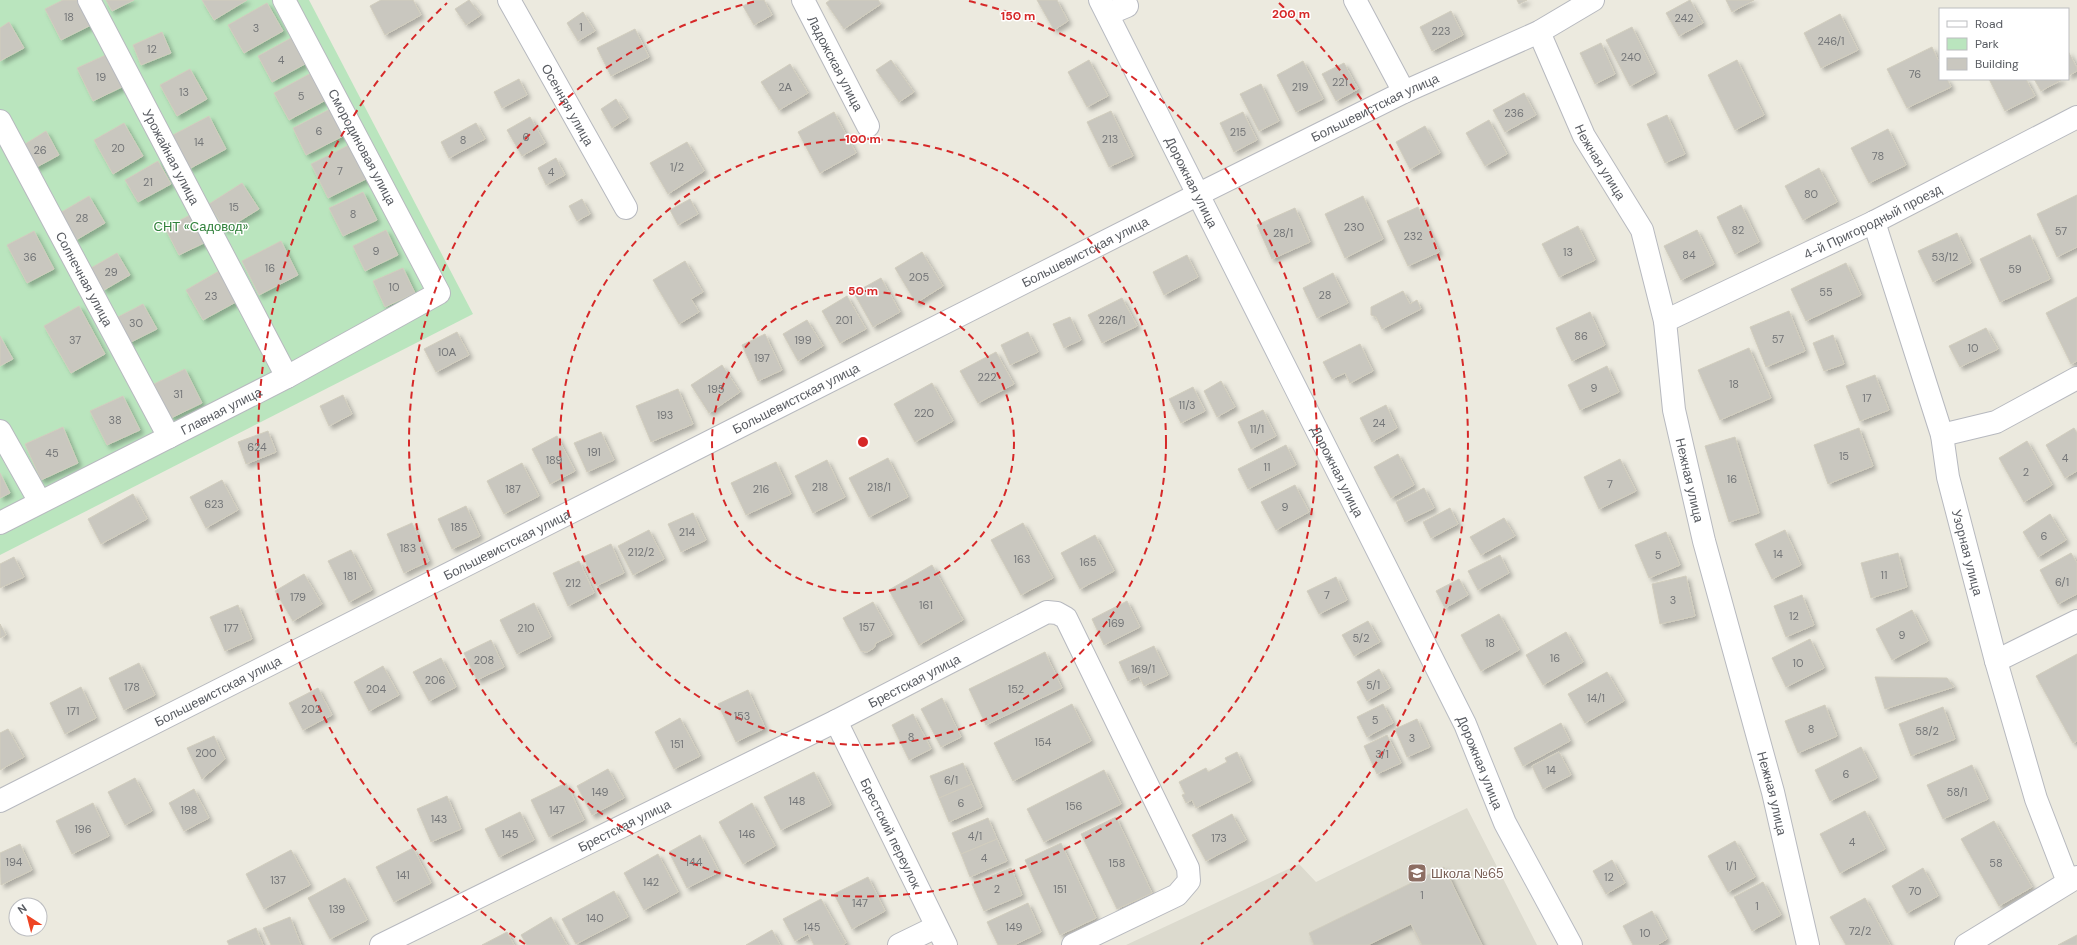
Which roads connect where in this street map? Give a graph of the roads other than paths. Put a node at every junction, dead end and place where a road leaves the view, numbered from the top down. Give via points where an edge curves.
1 (89, 0) edge
2 (284, 0) edge
3 (509, 0) edge
4 (803, 0) edge
5 (1354, 0) edge
6 (1593, 0) edge
7 (1127, 6) dead end
8 (1104, 7) edge
9 (1539, 32) junction
10 (1404, 92) junction
11 (2077, 117) edge
12 (0, 121) edge
13 (868, 126) dead end
14 (1199, 194) junction
15 (626, 208) dead end
16 (1874, 222) junction
17 (439, 293) joint
18 (1665, 321) junction
19 (287, 377) junction
20 (2077, 378) edge
21 (0, 431) edge
22 (1942, 435) junction
23 (170, 437) junction
24 (40, 502) junction
25 (0, 523) edge
26 (2077, 621) edge
27 (1996, 661) junction
28 (836, 721) junction
29 (0, 801) edge
30 (2072, 879) edge
31 (941, 936) edge
32 (381, 945) edge
33 (899, 945) edge
34 (1073, 945) edge
35 (1571, 945) edge
36 (1808, 945) edge
37 (1966, 945) edge

1 - 19 street, Урожайная улица
2 - 17 street, Смородиновая улица
3 - 15 street, Осенняя улица
4 - 13 street, Ладожская улица
5 - 10 street
6 - 9 street, Большевистская улица
7 - 8 street
8 - 14 street, Дорожная улица
9 - 10 street, Большевистская улица
9 - 18 street, Нежная улица via 1584,136 1642,230
10 - 14 street, Большевистская улица
11 - 16 street, 4-й Пригородный проезд
12 - 23 street, Солнечная улица
14 - 29 street, Большевистская улица
14 - 35 street, Дорожная улица via 1465,724 1505,823
16 - 18 street, 4-й Пригородный проезд
16 - 22 street, Узорная улица
17 - 19 street, Главная улица
18 - 36 street, Нежная улица via 1674,410 1699,518 1773,792
19 - 23 street, Главная улица
20 - 22 street via 1996,422
21 - 24 street
22 - 27 street, Узорная улица via 1948,477
23 - 24 street, Главная улица
24 - 25 street, Главная улица
26 - 27 street
27 - 30 street, Узорная улица via 2036,799
28 - 31 street, Брестский переулок
28 - 32 street, Брестская улица
28 - 34 street, Брестская улица via 1047,612 1057,613 1066,618 1188,868 1189,882 1178,895
30 - 37 street
31 - 33 street

